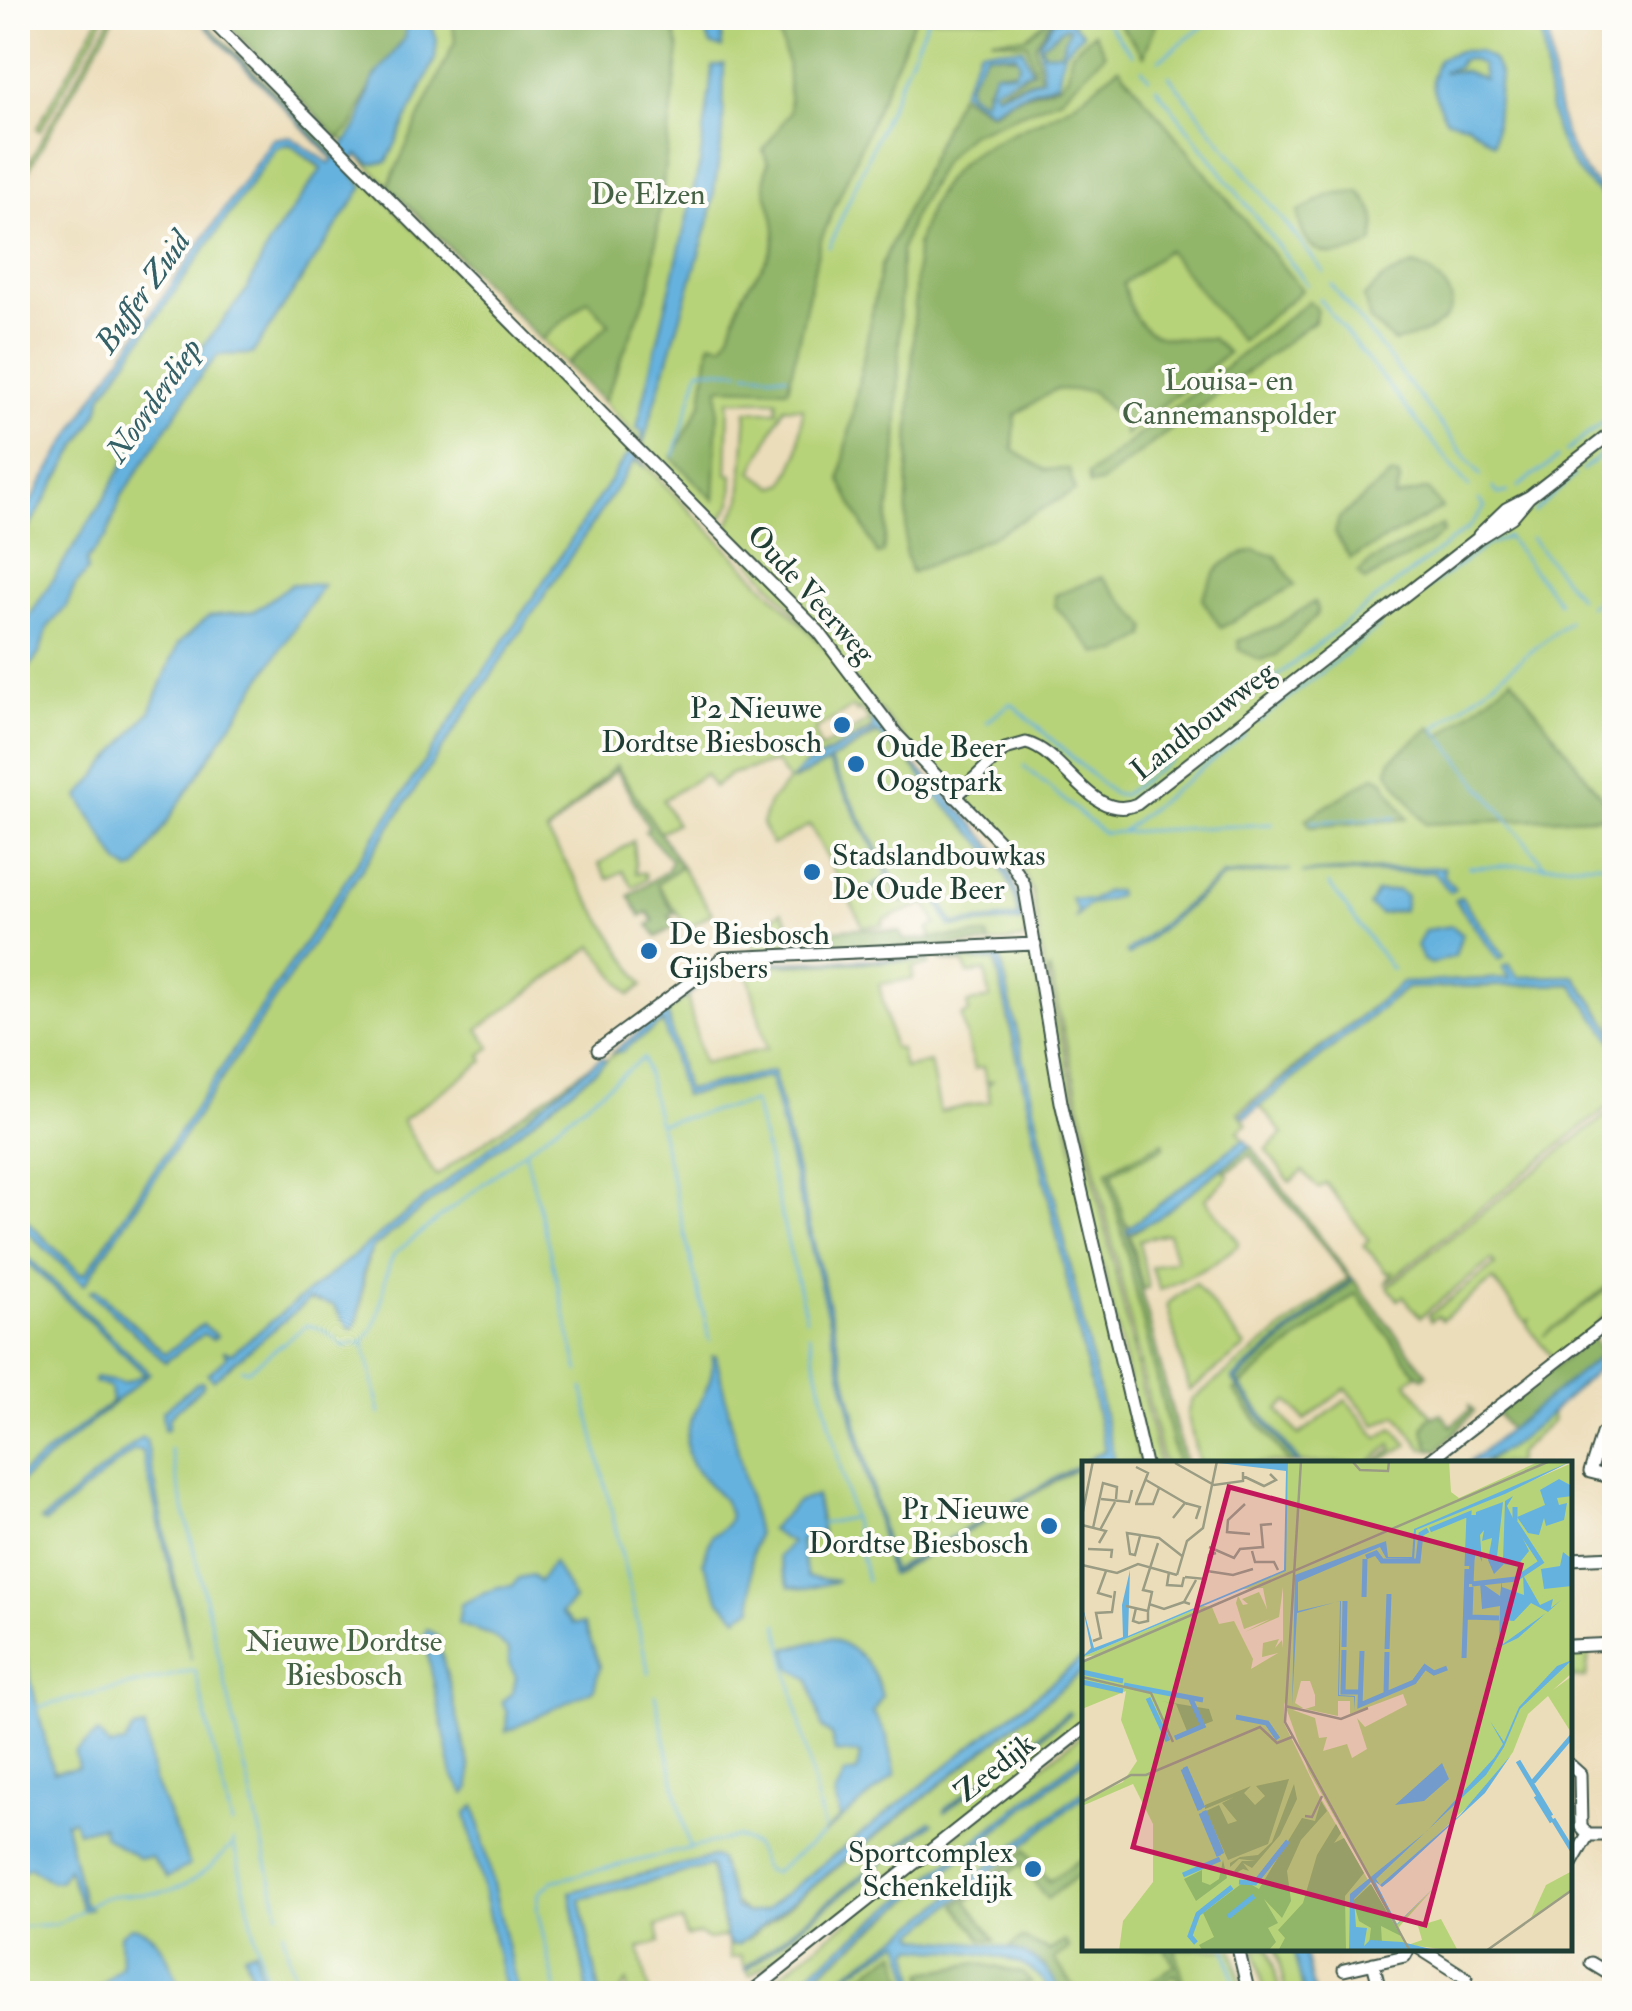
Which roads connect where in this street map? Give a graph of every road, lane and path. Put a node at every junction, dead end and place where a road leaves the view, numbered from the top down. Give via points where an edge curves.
1 (209, 18) edge
2 (1614, 431) edge
3 (955, 796) junction
4 (1035, 944) junction
5 (598, 1050) dead end
6 (1614, 1316) edge
7 (1602, 1434) dead end
8 (1144, 1461) edge
9 (1429, 1461) edge
10 (1614, 1478) edge
11 (1614, 1557) edge
12 (1572, 1559) edge
13 (1572, 1646) edge
14 (1612, 1650) edge
15 (1082, 1732) edge
16 (1572, 1767) edge
17 (1588, 1835) junction
18 (1614, 1835) edge
19 (1572, 1863) edge
20 (1239, 1951) edge
21 (1408, 1951) edge
22 (1424, 1951) edge
23 (1591, 1962) dead end
24 (1373, 1963) junction
25 (1344, 1970) dead end
26 (1614, 1977) edge
27 (1466, 1978) dead end
28 (748, 1994) edge
29 (1248, 1994) edge
30 (1381, 1994) edge

1 - 3 street, Oude Veerweg via 819,632 897,735
2 - 3 street, Landbouwweg via 1133,806 1107,806 1026,743 1004,749
3 - 4 street, Oude Veerweg via 1015,862
4 - 5 street via 722,958
4 - 8 street, Oude Veerweg via 1060,1102
6 - 9 street
7 - 10 street via 1590,1472
11 - 12 street
13 - 14 street
15 - 28 street, Zeedijk
16 - 17 street via 1580,1774 1581,1826
17 - 18 street
17 - 19 street
20 - 29 street
21 - 24 street
22 - 27 street
23 - 26 street
24 - 25 street
24 - 30 street

